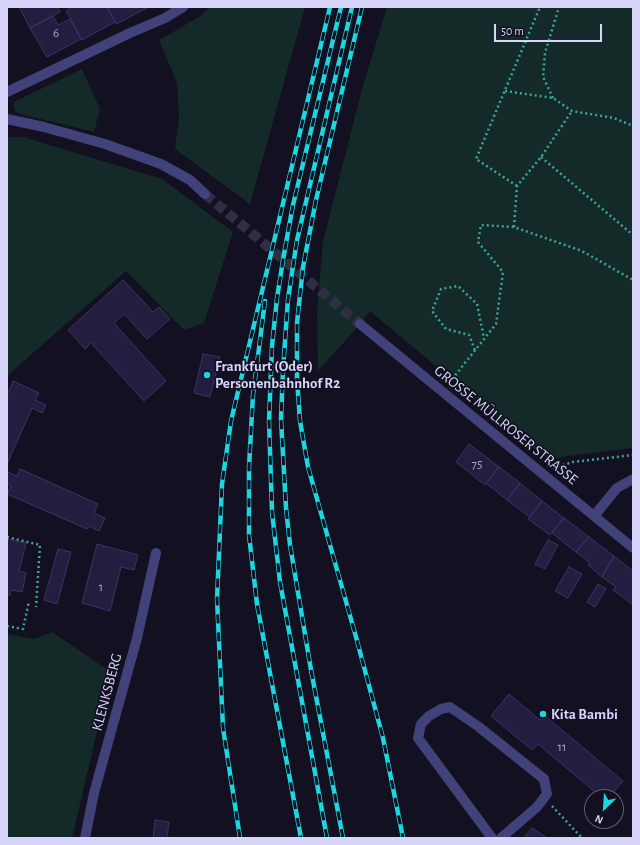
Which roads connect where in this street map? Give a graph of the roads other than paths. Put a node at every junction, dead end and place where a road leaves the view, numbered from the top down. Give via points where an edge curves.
1 (183, 7) edge
2 (7, 92) edge
3 (7, 119) edge
4 (26, 123) junction
5 (7, 124) edge
6 (205, 194) tunnel mouth
7 (360, 324) tunnel mouth
8 (633, 479) edge
9 (594, 516) junction
10 (633, 548) edge
11 (156, 553) dead end
12 (84, 838) edge
13 (492, 838) edge
14 (501, 838) edge

1 - 2 street via 165,18
3 - 4 street
4 - 5 street
4 - 6 street via 104,144 161,164 190,180
7 - 9 street, GROSSE MÜLLROSER STRASSE
8 - 9 street via 617,488
9 - 10 street, GROSSE MÜLLROSER STRASSE
11 - 12 street, KLENKSBERG via 137,638
13 - 14 street via 418,738 421,724 441,709 450,707 544,779 547,794 537,807

